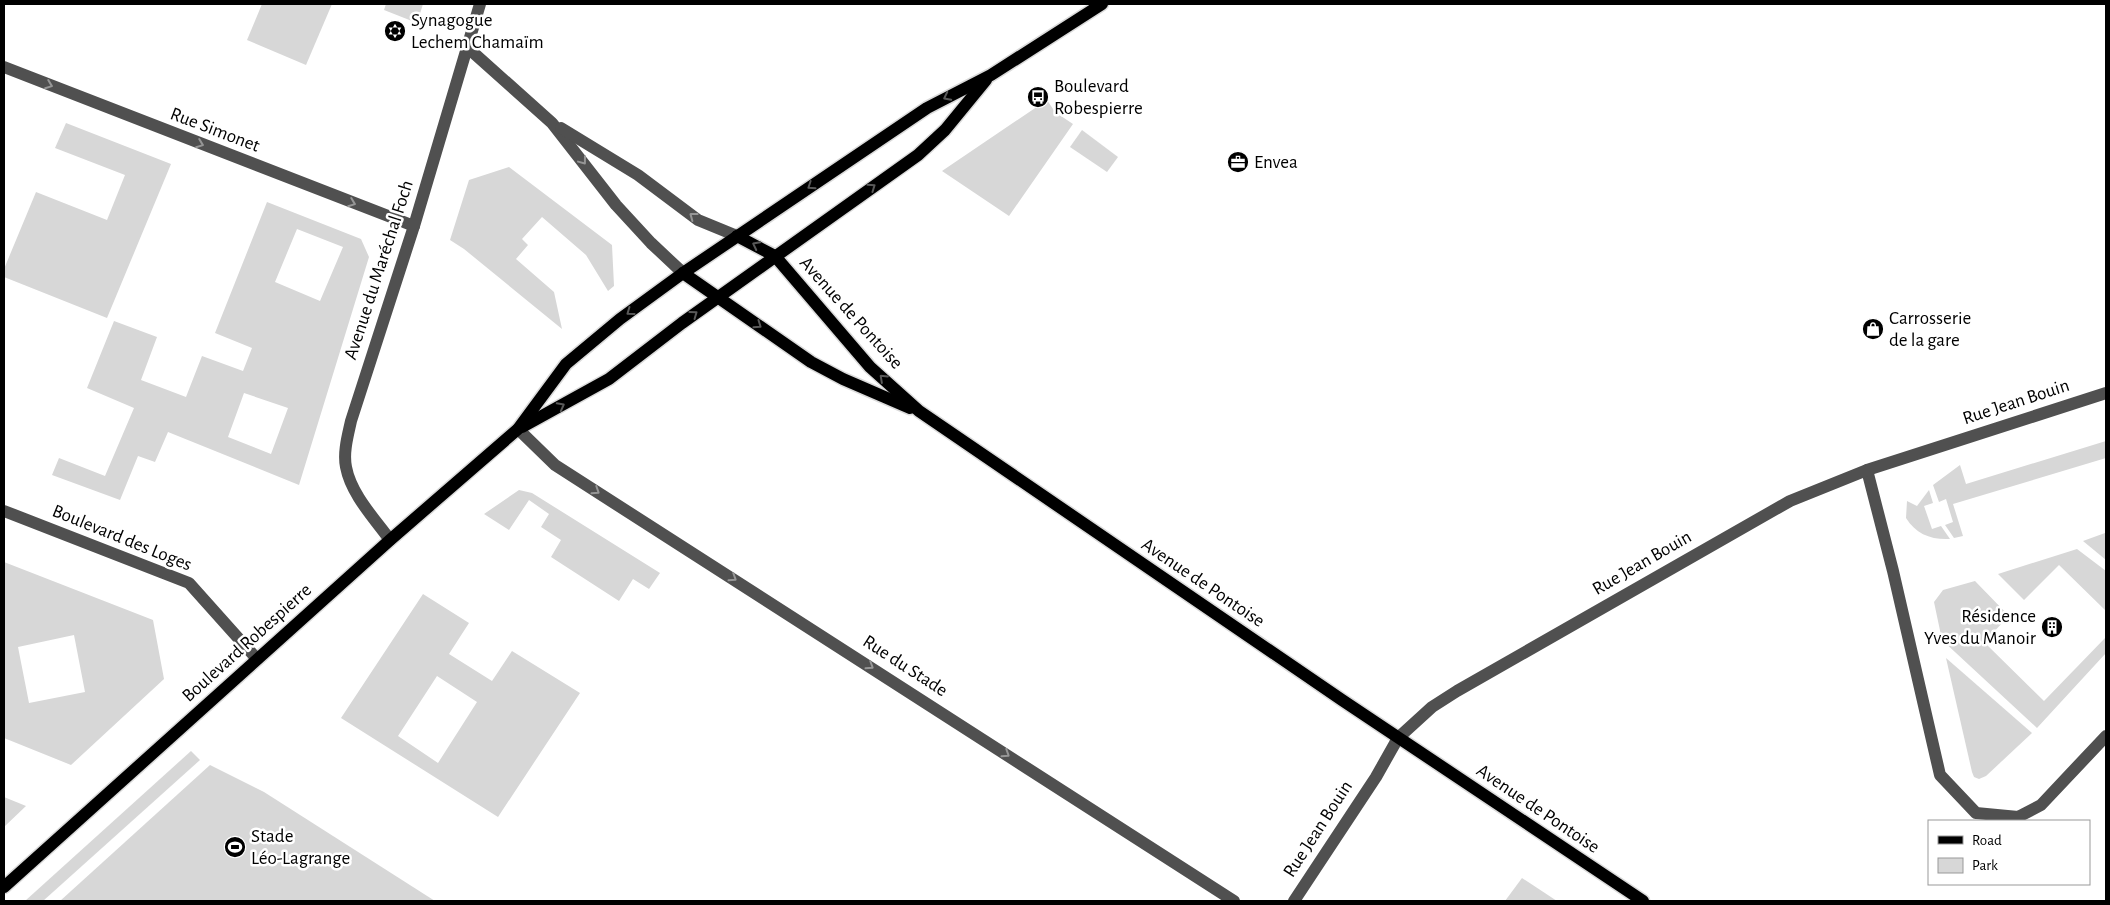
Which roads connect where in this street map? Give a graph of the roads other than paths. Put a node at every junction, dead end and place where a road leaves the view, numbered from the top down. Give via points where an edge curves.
1 (480, 4) edge
2 (1102, 4) edge
3 (467, 47) junction
4 (4, 67) edge
5 (991, 75) junction
6 (552, 123) junction
7 (414, 226) junction
8 (736, 236) junction
9 (775, 256) junction
10 (683, 273) junction
11 (718, 298) junction
12 (2106, 393) edge
13 (919, 411) junction
14 (518, 429) junction
15 (1867, 470) junction
16 (4, 511) edge
17 (390, 540) junction
18 (257, 659) junction
19 (2106, 736) edge
20 (1398, 738) junction
21 (4, 888) edge
22 (1234, 901) edge
23 (1294, 901) edge
24 (1643, 901) edge

1 - 3 street, Avenue du Maréchal Foch
2 - 5 main road, Boulevard Robespierre
3 - 6 street
3 - 7 street, Avenue du Maréchal Foch
4 -> 7 street, Rue Simonet
5 -> 8 main road, Boulevard Robespierre via 927,108
9 -> 5 main road, Boulevard Robespierre via 918,155 945,130
8 -> 6 street via 698,220 638,176
6 -> 10 street via 631,222
7 - 17 street, Avenue du Maréchal Foch via 346,445 346,467 350,479
9 -> 8 main road
8 - 10 main road, Boulevard Robespierre
9 - 11 main road, Boulevard Robespierre
13 -> 9 main road, Avenue de Pontoise via 864,361
10 - 11 main road
10 -> 14 main road, Boulevard Robespierre via 566,364
11 -> 13 main road via 811,362
14 -> 11 main road, Boulevard Robespierre via 609,379
12 - 15 street, Rue Jean Bouin
13 - 20 main road, Avenue de Pontoise
14 - 17 main road, Boulevard Robespierre
14 -> 22 street, Rue du Stade via 555,464
15 - 19 street via 1940,775 1976,813 2018,817 2041,805
15 - 20 street, Rue Jean Bouin via 1790,501 1466,686 1432,707
16 - 18 street, Boulevard des Loges via 189,583
17 - 18 main road, Boulevard Robespierre
18 - 21 main road, Boulevard Robespierre
20 - 23 street, Rue Jean Bouin
20 - 24 main road, Avenue de Pontoise

